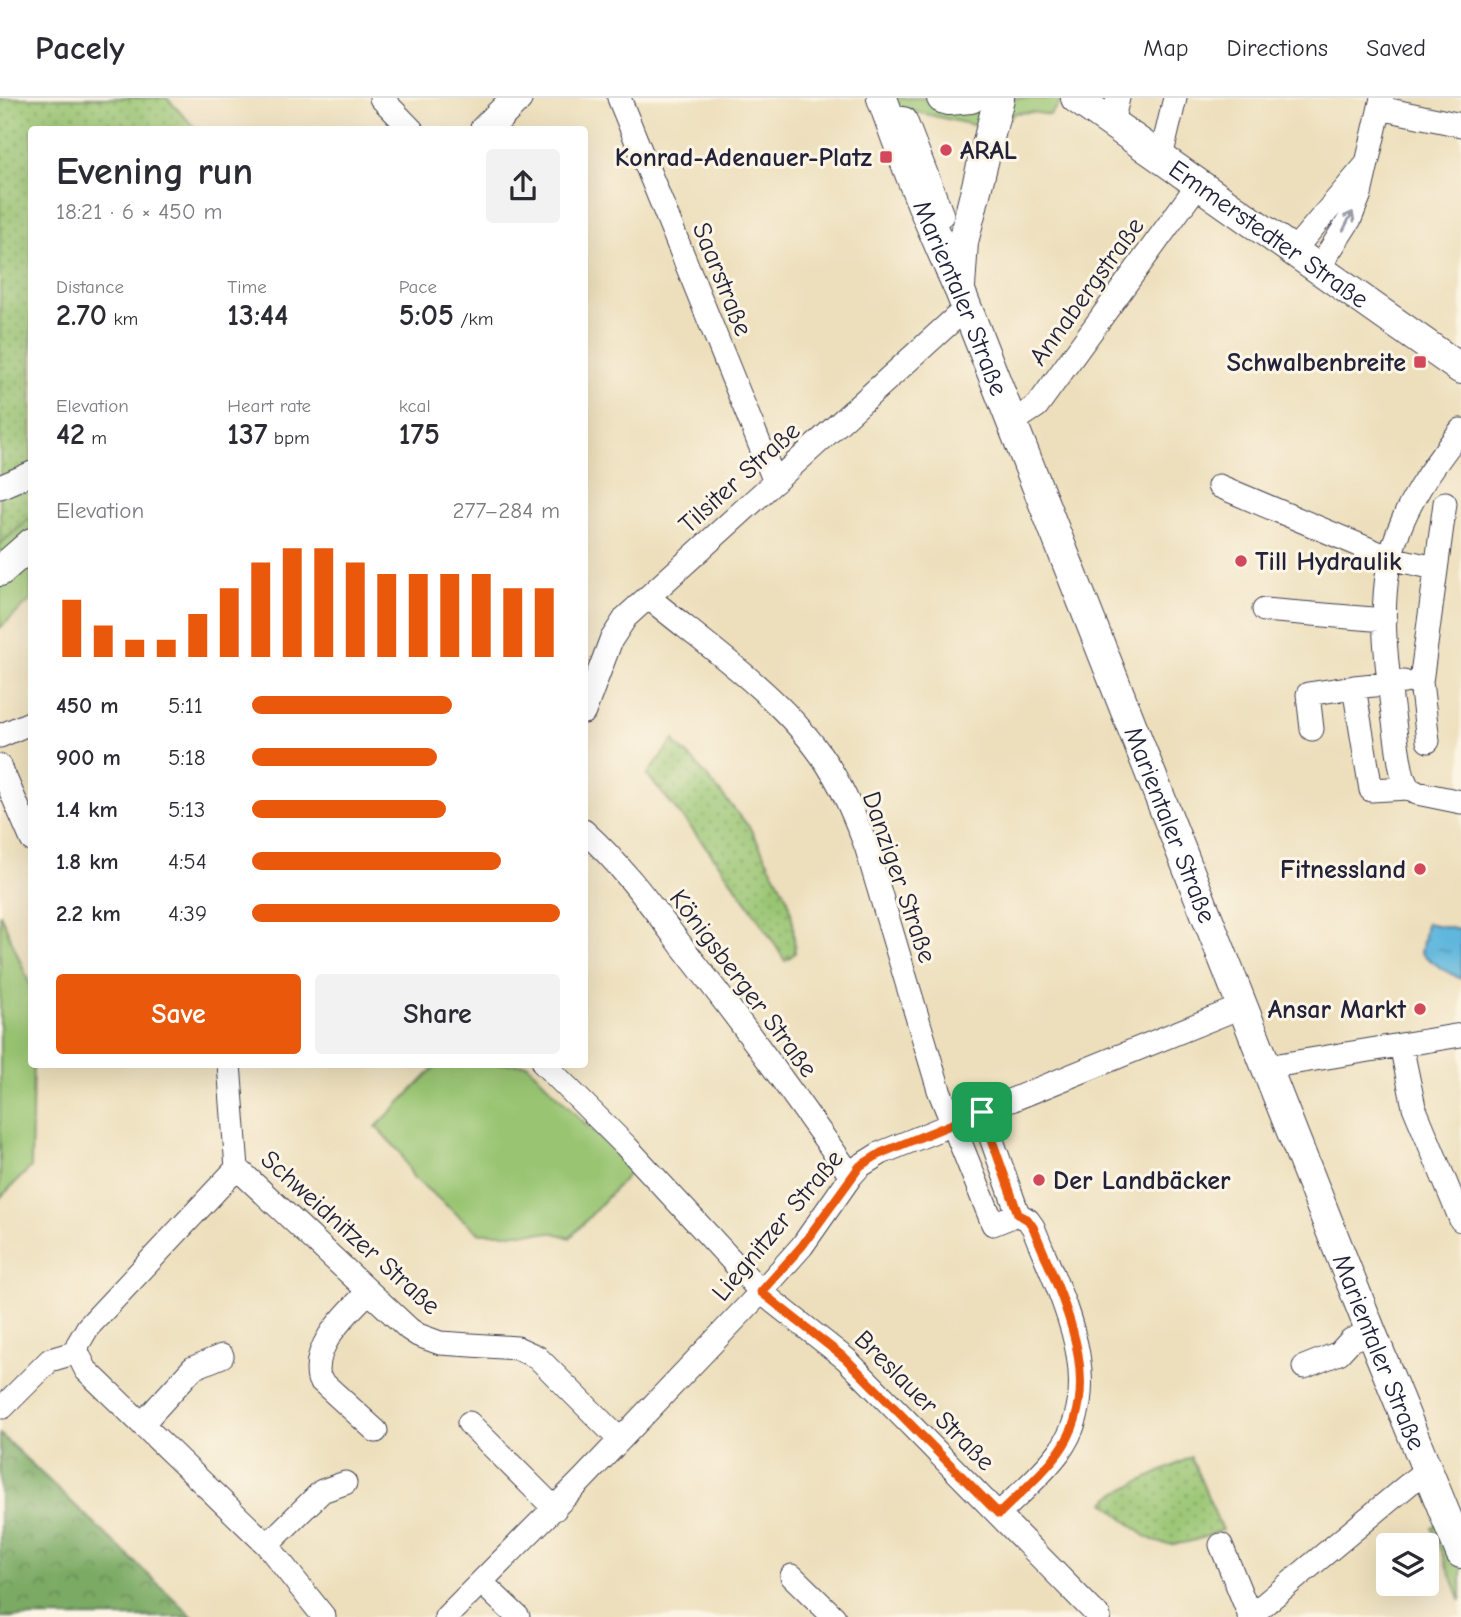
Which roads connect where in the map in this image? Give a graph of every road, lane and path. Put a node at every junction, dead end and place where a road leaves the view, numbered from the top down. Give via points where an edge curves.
1 (382, 98) edge
2 (517, 98) edge
3 (619, 98) edge
4 (942, 98) edge
5 (971, 98) edge
6 (999, 98) edge
7 (1073, 98) edge
8 (1175, 98) edge
9 (1381, 103) edge
10 (885, 107) edge
11 (1115, 110) edge
12 (1461, 125) edge
13 (408, 126) edge
14 (489, 126) edge
15 (1161, 158) junction
16 (1365, 166) junction
17 (1199, 183) junction
18 (948, 223) junction
19 (1293, 251) junction
20 (1318, 269) junction
21 (963, 300) junction
22 (1461, 369) edge
23 (1011, 423) junction
24 (1458, 440) edge
25 (28, 475) edge
26 (775, 482) junction
27 (1219, 486) dead end
28 (0, 487) edge
29 (1445, 503) dead end
30 (28, 546) edge
31 (1390, 558) junction
32 (1435, 568) junction
33 (0, 571) edge
34 (648, 597) junction
35 (1320, 603) dead end
36 (1264, 610) dead end
37 (1384, 615) junction
38 (1389, 682) junction
39 (1422, 682) junction
40 (1354, 687) junction
41 (588, 701) edge
42 (28, 724) edge
43 (1312, 729) dead end
44 (0, 736) edge
45 (1428, 741) dead end
46 (0, 766) edge
47 (1408, 788) junction
48 (1461, 802) edge
49 (28, 831) edge
50 (588, 835) edge
51 (1243, 1006) junction
52 (1461, 1035) edge
53 (1401, 1045) junction
54 (1266, 1067) junction
55 (229, 1068) edge
56 (548, 1068) edge
57 (982, 1112) junction
58 (953, 1124) junction
59 (237, 1167) junction
60 (851, 1176) junction
61 (1018, 1214) junction
62 (1461, 1220) edge
63 (761, 1292) junction
64 (368, 1293) junction
65 (1371, 1332) junction
66 (77, 1352) junction
67 (222, 1356) dead end
68 (1304, 1367) dead end
69 (3, 1407) dead end
70 (143, 1423) junction
71 (469, 1423) dead end
72 (376, 1431) dead end
73 (620, 1440) junction
74 (1427, 1469) junction
75 (345, 1483) dead end
76 (555, 1509) junction
77 (999, 1514) junction
78 (267, 1545) junction
79 (1222, 1545) dead end
80 (1461, 1553) edge
81 (792, 1576) dead end
82 (481, 1582) junction
83 (324, 1617) edge
84 (446, 1617) edge
85 (518, 1617) edge
86 (834, 1617) edge
87 (1099, 1617) edge
88 (1249, 1617) edge

1 - 13 street
2 - 14 main road
3 - 26 street, Saarstraße
4 - 5 main road
6 - 18 main road
7 - 11 main road, Emmerstedter Straße
8 - 15 street
9 - 12 street
9 - 16 street
10 - 18 main road, Marientaler Straße
11 - 15 main road, Emmerstedter Straße
15 - 17 main road, Emmerstedter Straße
16 - 19 street
20 -> 16 street via 1350,219
17 - 19 main road, Emmerstedter Straße
17 - 23 street, Annabergstraße via 1037,406
18 - 21 main road via 963,242
19 - 20 main road, Emmerstedter Straße
20 - 22 main road, Emmerstedter Straße
21 - 23 main road, Marientaler Straße
21 - 26 street, Tilsiter Straße
23 - 51 main road, Marientaler Straße
24 - 31 street via 1411,504
25 - 28 street
26 - 34 street, Tilsiter Straße
27 - 31 street
29 - 32 street
30 - 33 main road
31 - 32 street
31 - 37 street
32 - 39 street
34 - 41 street, Tilsiter Straße via 618,626
34 - 58 street, Danziger Straße via 776,704 832,772 866,846 917,1021
35 - 37 street
36 - 37 street
37 - 38 street
38 - 39 street
38 - 40 street
38 - 47 street
39 - 45 street
40 - 43 street via 1308,694
40 - 47 street via 1371,790
42 - 44 street
46 - 49 street
47 - 48 street
50 - 60 street, Königsberger Straße via 618,864 702,972
51 - 54 main road, Marientaler Straße
51 - 57 street, Liegnitzer Straße
52 - 53 street
53 - 54 street
53 - 62 street via 1414,1107
54 - 65 main road, Marientaler Straße
55 - 59 street, Schweidnitzer Straße
56 - 63 street, Breslauer Straße
57 - 58 street, Liegnitzer Straße
57 - 61 street
58 - 60 street, Liegnitzer Straße via 881,1153
58 - 61 street, Danziger Straße via 993,1224
59 - 64 street, Schweidnitzer Straße
59 - 66 street via 89,1327
60 - 63 street, Liegnitzer Straße via 802,1246
61 - 77 street via 1033,1227 1073,1330 1080,1398 1073,1426 1060,1450
63 - 73 street, Liegnitzer Straße
63 - 77 street, Breslauer Straße via 846,1359
64 - 72 street via 336,1325 317,1370 319,1379
64 - 73 street, Schweidnitzer Straße via 409,1329 428,1339 517,1348 537,1357
65 - 68 street via 1352,1340 1339,1353
65 - 74 main road, Marientaler Straße
66 - 69 street via 50,1360
66 - 70 street via 92,1377
67 - 70 street via 193,1368
70 - 78 street
71 - 76 street
73 - 76 street, Liegnitzer Straße
74 - 80 main road, Marientaler Straße
74 - 88 street
75 - 78 street via 322,1491
76 - 82 street, Liegnitzer Straße
77 - 87 street, Breslauer Straße
78 - 83 street
79 - 88 street
81 - 86 street
82 - 84 street, Liegnitzer Straße
82 - 85 street

